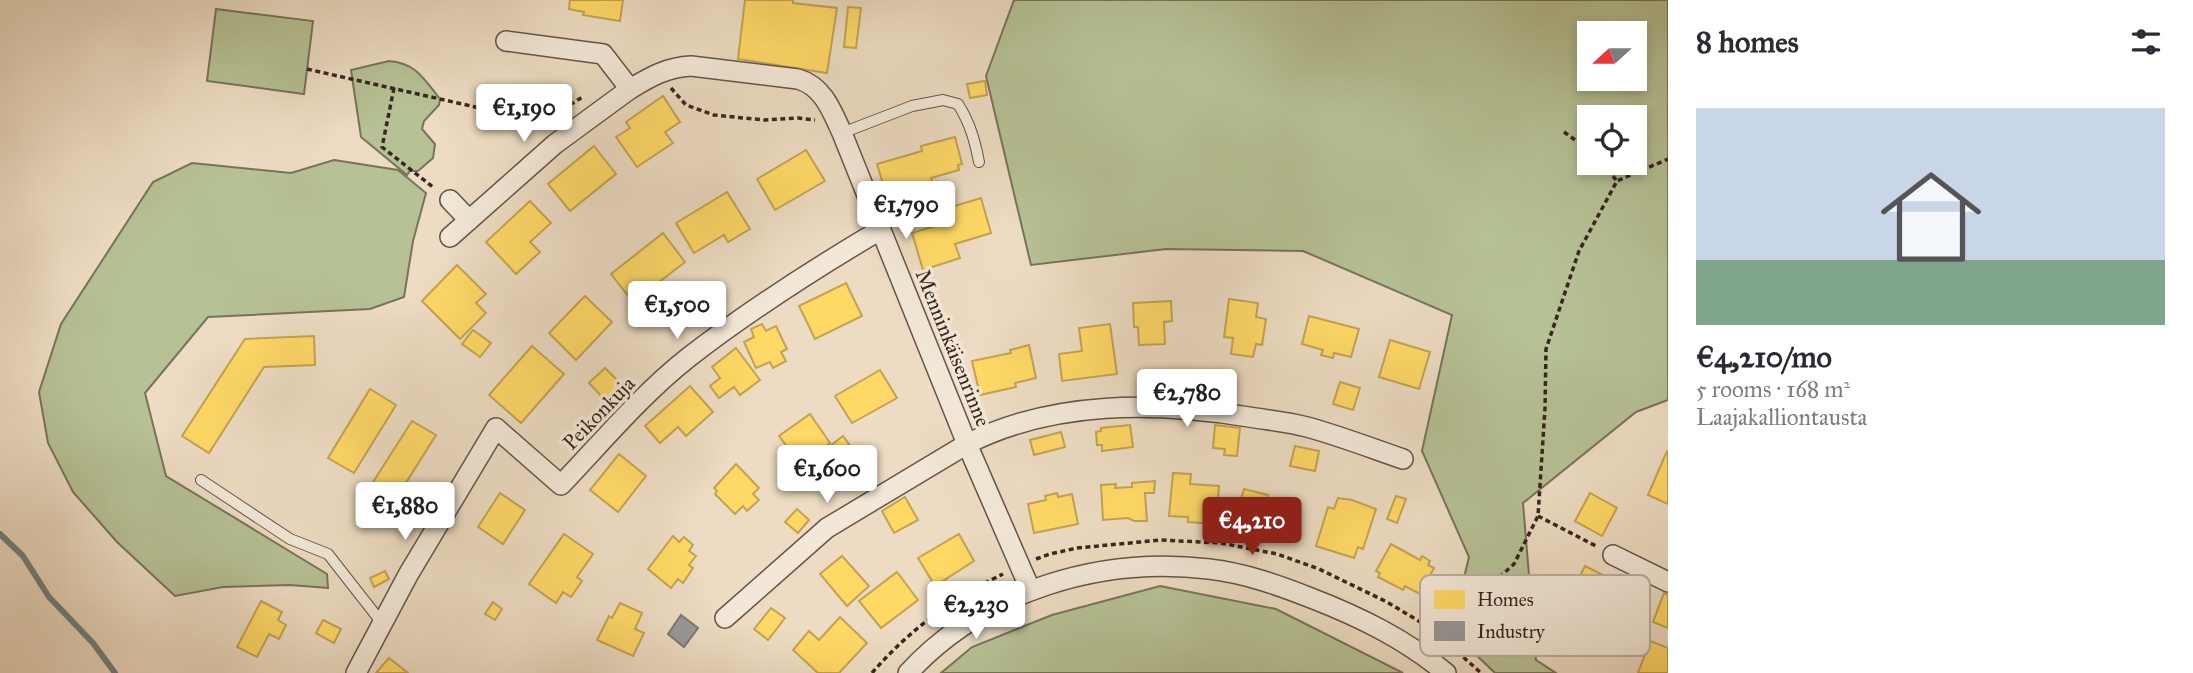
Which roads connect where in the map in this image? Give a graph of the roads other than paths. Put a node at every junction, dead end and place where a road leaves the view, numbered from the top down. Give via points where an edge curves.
1 (506, 41) dead end
2 (630, 89) junction
3 (842, 133) junction
4 (979, 162) dead end
5 (450, 200) road end
6 (469, 220) junction
7 (880, 230) junction
8 (450, 237) dead end
9 (967, 444) junction
10 (1403, 459) dead end
11 (201, 480) dead end
12 (1613, 555) road end
13 (1668, 582) edge
14 (1030, 589) junction
15 (725, 618) dead end
16 (383, 623) junction
17 (1420, 652) edge
18 (1425, 656) edge
19 (356, 673) edge
20 (908, 673) edge
21 (1446, 673) edge

1 - 2 street via 603,54
2 - 3 street, Menninkäisenrinne via 659,72 691,65 807,81 825,100
2 - 6 street, Menninkäisenrinne via 555,144
3 - 4 lane via 912,106 943,100 958,104 967,119
3 - 7 street, Menninkäisenrinne
5 - 6 street
6 - 8 street, Menninkäisenrinne
7 - 9 street, Menninkäisenrinne
7 - 16 street, Peikonkuja via 805,275 688,358 561,485 496,428
9 - 10 street via 990,432 1070,412 1177,407 1306,426
9 - 14 street, Menninkäisenrinne
9 - 15 street via 827,528
11 - 16 lane via 290,539 328,554
12 - 13 street
14 - 17 street via 1140,567 1177,566 1240,574 1339,609
14 - 20 street via 944,638
16 - 19 street
18 - 21 street

